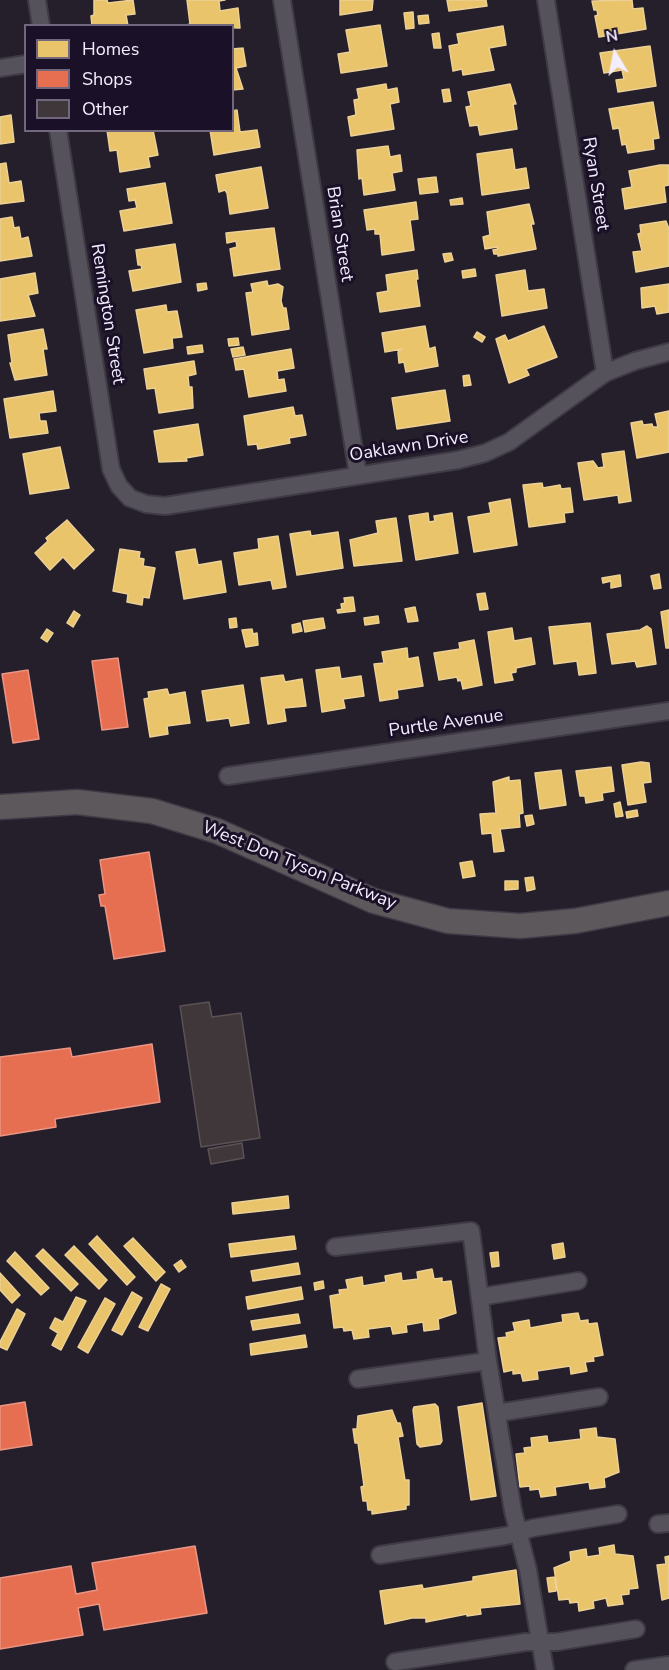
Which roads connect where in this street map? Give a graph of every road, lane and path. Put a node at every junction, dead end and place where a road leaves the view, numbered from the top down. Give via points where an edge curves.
1 (37, 0) edge
2 (282, 0) edge
3 (546, 0) edge
4 (41, 24) edge
5 (24, 64) edge
6 (0, 68) edge
7 (58, 132) edge
8 (669, 352) edge
9 (605, 373) junction
10 (358, 475) junction
11 (130, 498) joint
12 (669, 711) edge
13 (228, 776) dead end
14 (0, 807) edge
15 (669, 903) edge
16 (335, 1247) dead end
17 (578, 1281) dead end
18 (480, 1297) junction
19 (488, 1361) junction
20 (358, 1379) dead end
21 (599, 1397) dead end
22 (497, 1413) junction
23 (618, 1514) dead end
24 (518, 1533) junction
25 (380, 1555) dead end
26 (636, 1629) dead end
27 (541, 1641) junction
28 (395, 1662) dead end
29 (669, 1665) edge
30 (545, 1670) edge
31 (634, 1670) edge

1 - 4 street
2 - 10 street, Brian Street
3 - 9 street, Ryan Street
5 - 6 street
7 - 11 street, Remington Street via 111,469
8 - 9 street, Oaklawn Drive
9 - 10 street, Oaklawn Drive via 509,442 485,453
10 - 11 street, Oaklawn Drive via 165,506
12 - 13 street, Purtle Avenue
14 - 15 main road, West Don Tyson Parkway via 77,802 152,810 217,831 374,902 448,921 520,926 575,921
16 - 18 street via 471,1231
17 - 18 street
18 - 19 street
19 - 20 street
19 - 22 street
21 - 22 street
22 - 24 street
23 - 24 street
24 - 25 street
24 - 27 street
26 - 27 street
27 - 28 street
27 - 30 street
29 - 31 street

